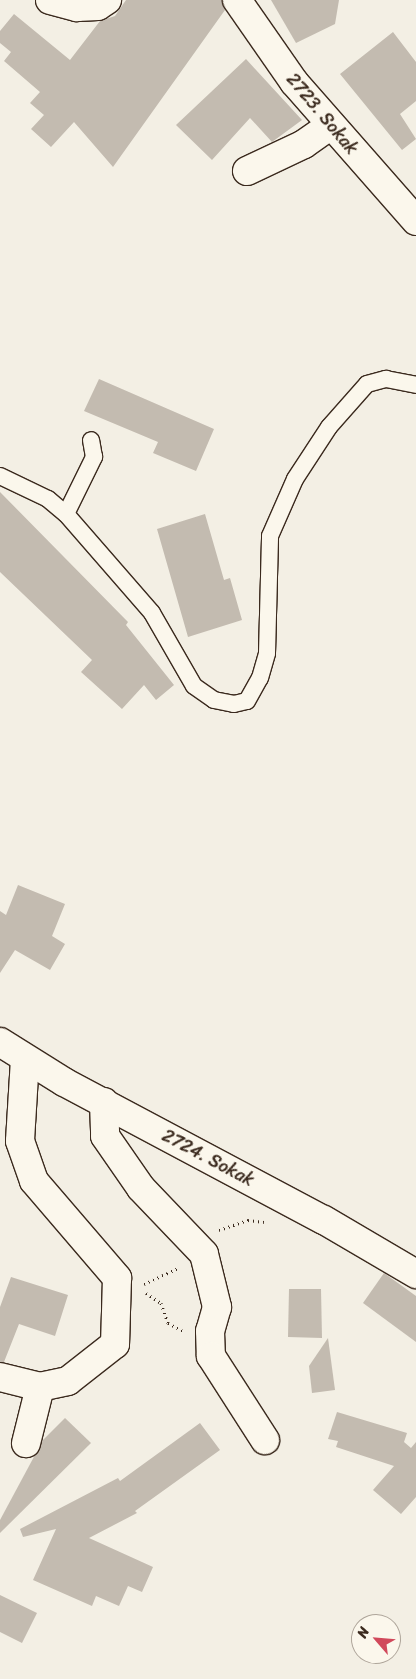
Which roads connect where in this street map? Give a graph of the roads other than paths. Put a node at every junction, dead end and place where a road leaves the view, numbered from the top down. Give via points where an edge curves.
1 (50, 0) edge
2 (107, 0) edge
3 (237, 0) edge
4 (330, 126) junction
5 (247, 171) dead end
6 (416, 221) edge
7 (416, 385) edge
8 (91, 440) dead end
9 (0, 476) edge
10 (66, 514) junction
11 (0, 1042) edge
12 (25, 1059) junction
13 (104, 1102) junction
14 (416, 1274) edge
15 (0, 1377) edge
16 (40, 1387) junction
17 (265, 1440) dead end
18 (26, 1443) dead end

1 - 2 street via 77,7 98,6
3 - 4 street, 2723. Sokak
4 - 5 street via 304,144
4 - 6 street, 2723. Sokak
7 - 10 lane via 393,380 367,384 329,427 295,478 270,536 267,653 260,678 247,701 234,704 214,700 194,686 152,613
8 - 10 lane via 94,457
9 - 10 lane via 48,499
11 - 12 street, 2724. Sokak
12 - 13 street, 2724. Sokak
12 - 16 street via 20,1141 34,1181 117,1278 115,1344 68,1381
13 - 14 street, 2724. Sokak
13 - 17 street via 105,1136 141,1188 204,1254 217,1307 210,1331 211,1356
15 - 16 street
16 - 18 street

